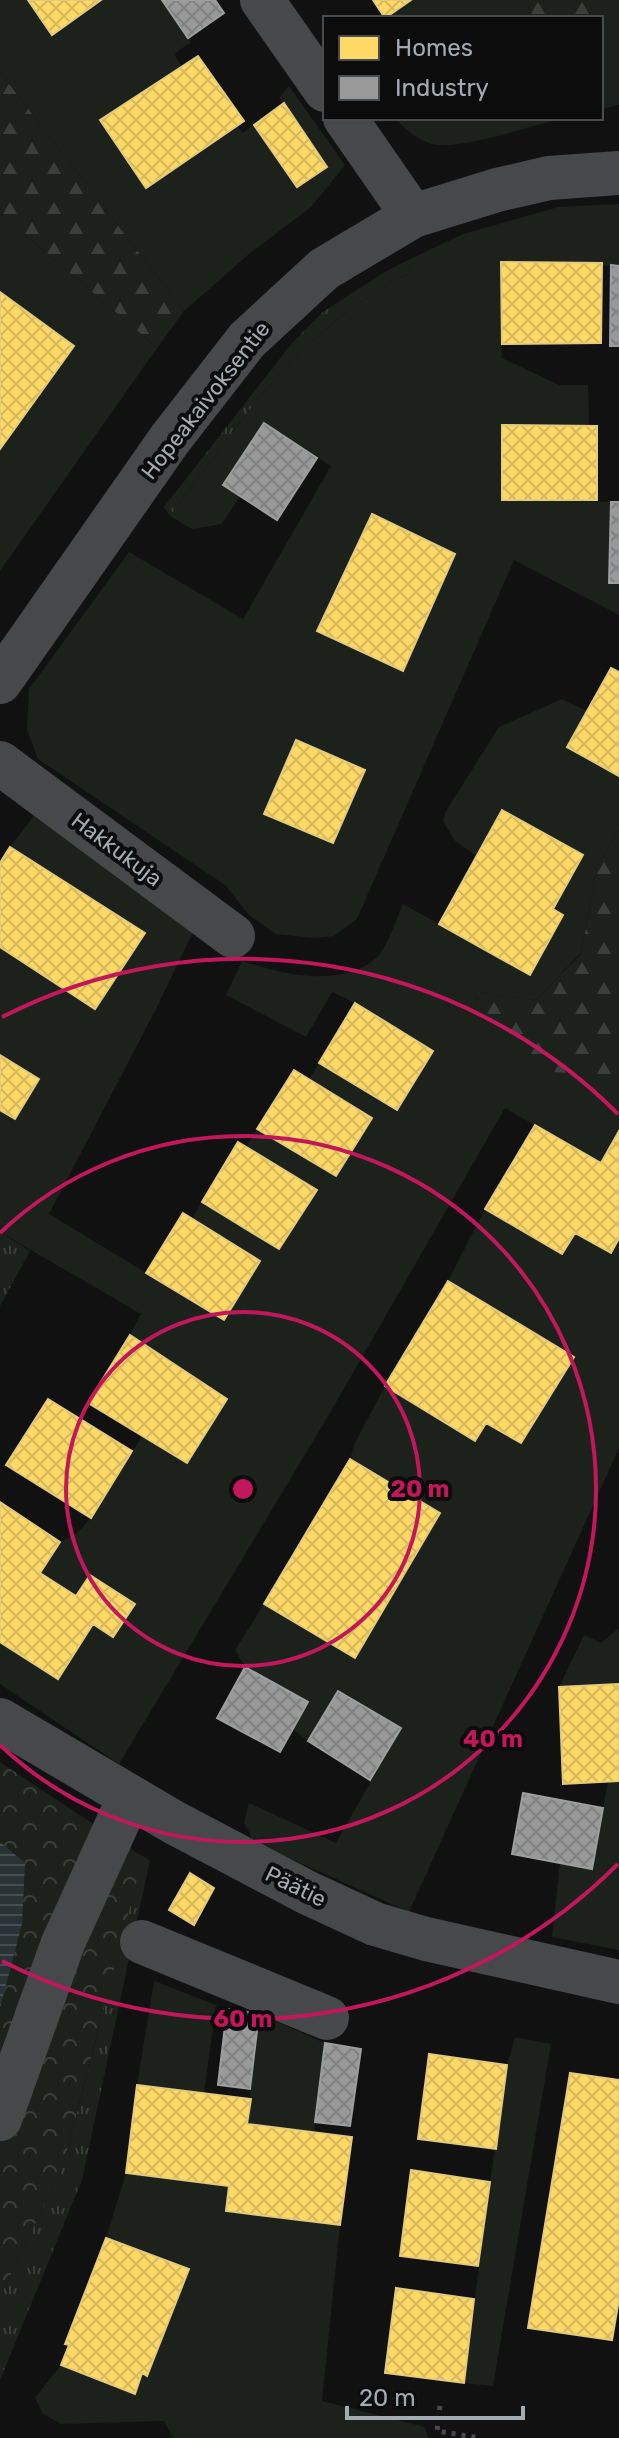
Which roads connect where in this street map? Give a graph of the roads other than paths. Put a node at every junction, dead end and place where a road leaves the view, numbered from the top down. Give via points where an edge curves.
1 (262, 0) edge
2 (323, 87) edge
3 (346, 120) edge
4 (619, 173) edge
5 (413, 216) junction
6 (0, 682) edge
7 (0, 763) edge
8 (233, 936) dead end
9 (0, 1720) edge
10 (129, 1798) junction
11 (142, 1942) dead end
12 (619, 1982) edge
13 (327, 2018) dead end
14 (0, 2119) edge

1 - 2 street
3 - 5 street
4 - 5 street, Hopeakaivoksentie via 549,178
5 - 6 street, Hopeakaivoksentie via 324,269 247,340 170,439
7 - 8 street, Hakkukuja
9 - 10 street, Päätie
10 - 12 street, Päätie via 375,1924
10 - 14 street via 63,1943
11 - 13 street

